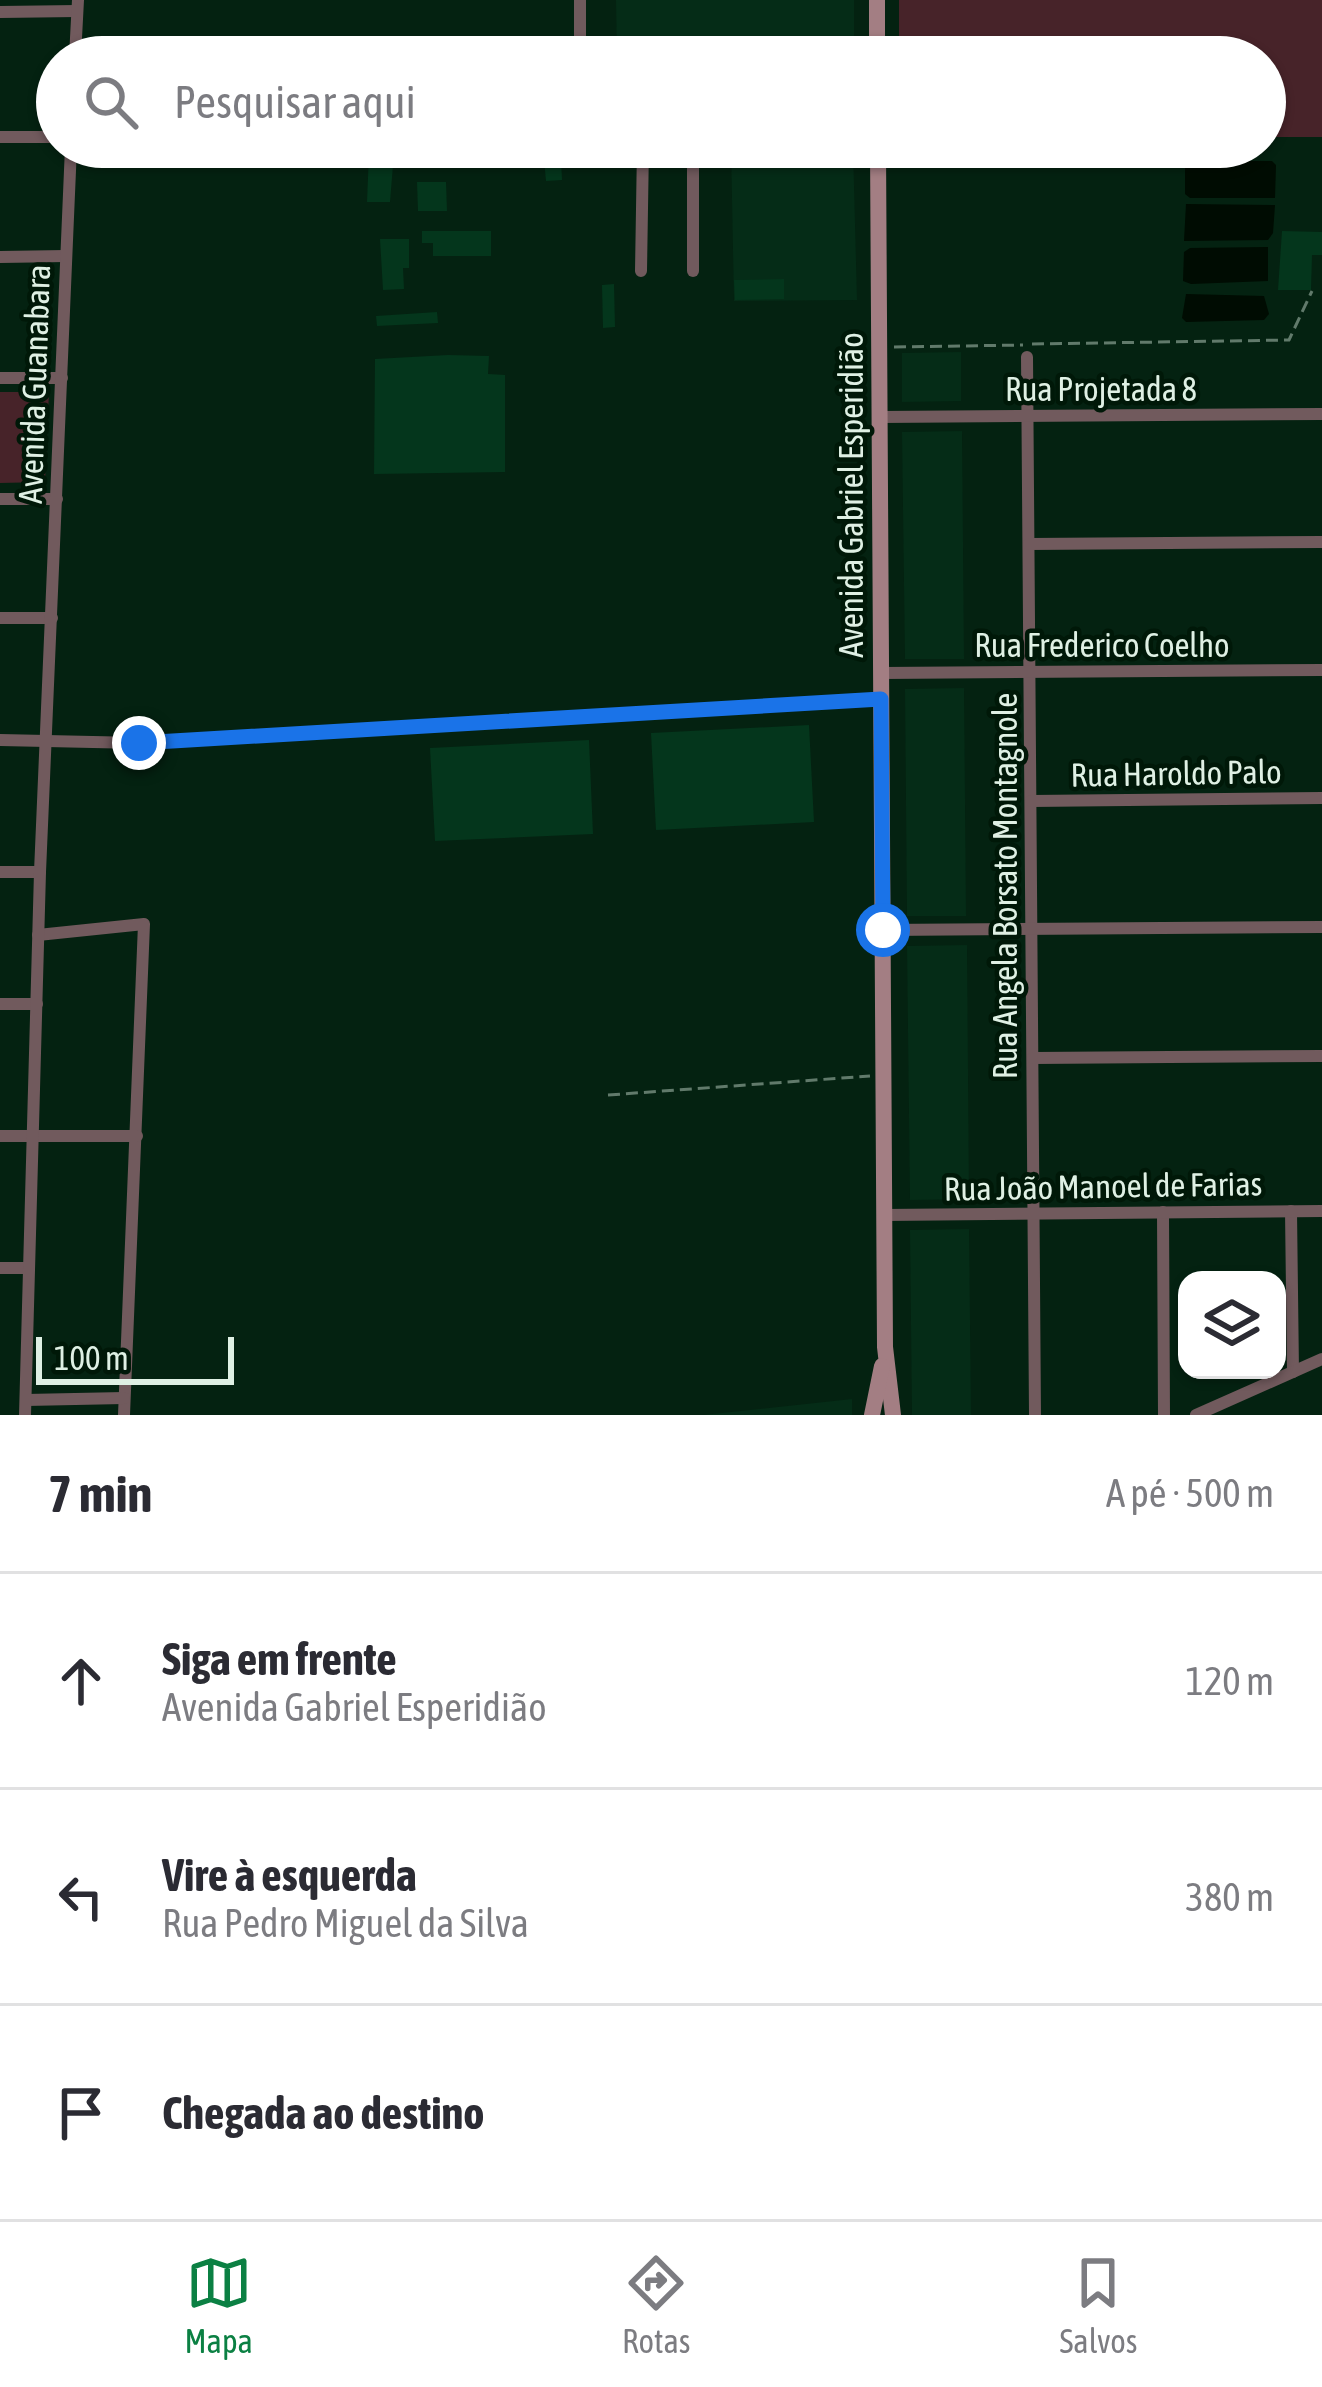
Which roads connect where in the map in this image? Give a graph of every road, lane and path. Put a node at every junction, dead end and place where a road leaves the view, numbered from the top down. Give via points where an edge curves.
1 (580, 0) edge
2 (877, 0) edge
3 (78, 5) edge
4 (0, 12) edge
5 (76, 36) edge
6 (580, 36) edge
7 (878, 36) edge
8 (0, 137) edge
9 (36, 137) edge
10 (70, 168) edge
11 (643, 168) edge
12 (694, 168) edge
13 (878, 168) edge
14 (0, 256) edge
15 (66, 256) junction
16 (641, 271) dead end
17 (693, 271) dead end
18 (1312, 291) dead end
19 (880, 347) junction
20 (1027, 357) dead end
21 (0, 378) edge
22 (62, 378) junction
23 (1322, 414) edge
24 (1027, 416) junction
25 (880, 417) junction
26 (0, 499) edge
27 (57, 499) junction
28 (1322, 542) edge
29 (1029, 544) junction
30 (0, 618) edge
31 (52, 618) junction
32 (1322, 670) edge
33 (1030, 672) junction
34 (882, 674) junction
35 (881, 699) junction
36 (0, 740) edge
37 (47, 740) junction
38 (1322, 798) edge
39 (1031, 801) junction
40 (0, 872) edge
41 (40, 872) junction
42 (1322, 927) edge
43 (1032, 929) junction
44 (883, 930) junction
45 (38, 935) junction
46 (0, 1004) edge
47 (37, 1004) junction
48 (1322, 1056) edge
49 (1033, 1058) junction
50 (884, 1075) junction
51 (608, 1096) dead end
52 (0, 1136) edge
53 (32, 1136) junction
54 (137, 1136) junction
55 (1322, 1210) edge
56 (1291, 1211) junction
57 (1162, 1212) junction
58 (1034, 1213) junction
59 (884, 1215) junction
60 (0, 1268) edge
61 (29, 1268) junction
62 (885, 1347) junction
63 (1322, 1359) edge
64 (1293, 1372) junction
65 (124, 1399) junction
66 (26, 1408) edge
67 (124, 1415) edge
68 (872, 1415) edge
69 (893, 1415) edge
70 (1036, 1415) edge
71 (1164, 1415) edge
72 (1196, 1415) edge

1 - 6 street
2 - 7 main road
3 - 4 street
3 - 5 street
8 - 9 street
10 - 15 street, Avenida Guanabara
11 - 16 street
12 - 17 street
13 - 19 main road, Avenida Gabriel Esperidião
14 - 15 street
15 - 22 street, Avenida Guanabara
18 - 19 path via 1289,340
19 - 25 main road, Avenida Gabriel Esperidião
20 - 24 street, Rua Angela Borsato Montagnole
21 - 22 street
22 - 27 street, Avenida Guanabara
23 - 24 street, Rua Projetada 8
24 - 25 street, Rua Projetada 8
24 - 29 street, Rua Angela Borsato Montagnole
25 - 34 main road, Avenida Gabriel Esperidião
26 - 27 street
27 - 31 street, Avenida Guanabara
28 - 29 street
29 - 33 street, Rua Angela Borsato Montagnole
30 - 31 street
31 - 37 street, Avenida Guanabara
32 - 33 street, Rua Frederico Coelho
33 - 34 street, Rua Frederico Coelho
33 - 39 street, Rua Angela Borsato Montagnole
34 - 35 main road, Avenida Gabriel Esperidião
35 - 37 street via 139,743
35 - 44 main road, Avenida Gabriel Esperidião
36 - 37 street
37 - 41 street, Avenida Guanabara
38 - 39 street, Rua Haroldo Palo
39 - 43 street, Rua Angela Borsato Montagnole
40 - 41 street
41 - 45 street, Avenida Guanabara
42 - 43 street
43 - 44 street
43 - 49 street, Rua Angela Borsato Montagnole
44 - 50 main road, Avenida Gabriel Esperidião
45 - 47 street, Avenida Guanabara
45 - 54 street via 144,924
46 - 47 street
47 - 53 street, Avenida Guanabara
48 - 49 street
49 - 58 street, Rua Angela Borsato Montagnole
50 - 51 path
50 - 59 main road, Avenida Gabriel Esperidião
52 - 53 street
53 - 54 street
53 - 61 street, Avenida Guanabara
54 - 65 street
55 - 56 street, Rua João Manoel de Farias
56 - 57 street, Rua João Manoel de Farias
56 - 64 street
57 - 58 street, Rua João Manoel de Farias
57 - 71 street
58 - 59 street, Rua João Manoel de Farias
58 - 70 street, Rua Angela Borsato Montagnole
59 - 62 main road, Avenida Gabriel Esperidião
60 - 61 street
61 - 66 street, Avenida Guanabara
62 - 68 main road, Avenida Gabriel Esperidião
62 - 69 main road, Avenida Gabriel Esperidião
63 - 64 street
64 - 72 street
65 - 66 street
65 - 67 street

